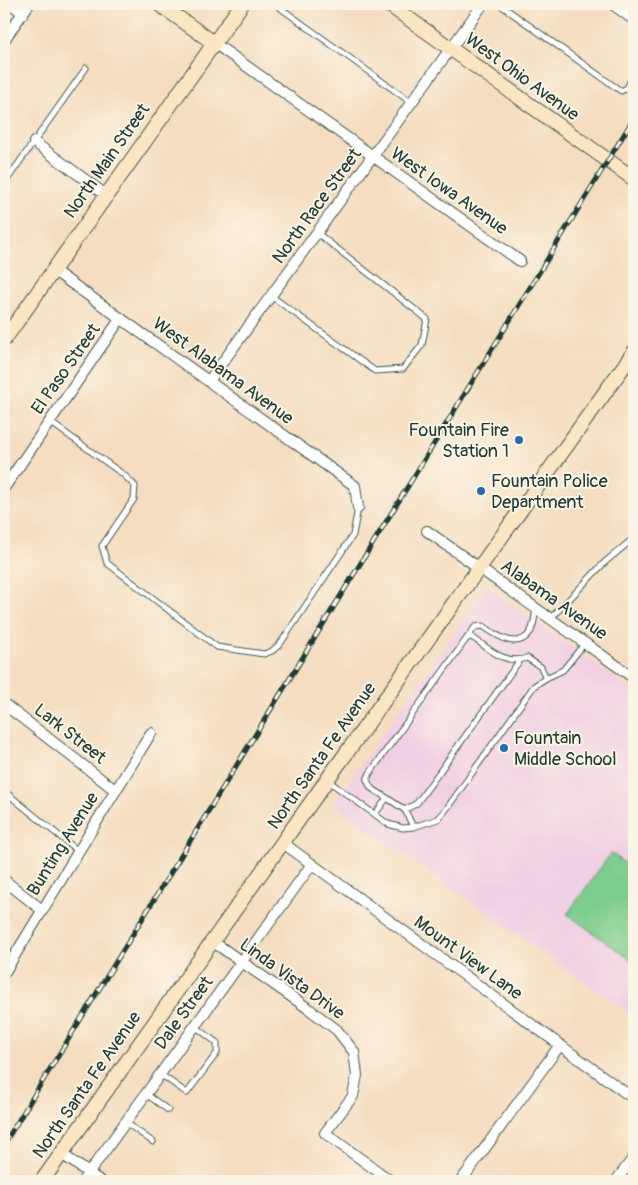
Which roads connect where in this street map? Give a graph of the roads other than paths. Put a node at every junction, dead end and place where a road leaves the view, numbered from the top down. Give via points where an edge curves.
1 (11, 4) edge
2 (159, 4) edge
3 (242, 4) edge
4 (275, 4) edge
5 (388, 4) edge
6 (483, 4) edge
7 (499, 4) edge
8 (612, 4) edge
9 (26, 8) edge
10 (633, 15) edge
11 (4, 40) edge
12 (214, 43) junction
13 (451, 49) junction
14 (86, 68) dead end
15 (634, 74) edge
16 (412, 103) junction
17 (34, 142) junction
18 (372, 157) junction
19 (634, 179) edge
20 (4, 184) edge
21 (106, 195) junction
22 (317, 232) junction
23 (520, 261) dead end
24 (53, 270) junction
25 (271, 296) junction
26 (121, 318) junction
27 (4, 340) edge
28 (634, 352) edge
29 (209, 381) junction
30 (50, 422) junction
31 (4, 488) edge
32 (358, 508) joint
33 (427, 531) dead end
34 (634, 538) edge
35 (479, 567) junction
36 (536, 608) junction
37 (551, 618) junction
38 (468, 638) junction
39 (586, 643) junction
40 (520, 660) junction
41 (546, 678) junction
42 (634, 678) edge
43 (4, 704) edge
44 (150, 733) dead end
45 (327, 780) junction
46 (115, 790) junction
47 (4, 791) edge
48 (387, 798) junction
49 (405, 810) junction
50 (375, 814) junction
51 (413, 827) junction
52 (283, 843) junction
53 (78, 851) junction
54 (312, 864) junction
55 (4, 880) edge
56 (42, 910) junction
57 (212, 941) junction
58 (241, 962) junction
59 (4, 972) edge
60 (195, 1026) junction
61 (560, 1045) junction
62 (160, 1074) junction
63 (146, 1094) junction
64 (634, 1099) edge
65 (168, 1110) dead end
66 (125, 1122) junction
67 (153, 1142) dead end
68 (62, 1154) junction
69 (634, 1157) edge
70 (86, 1177) edge
71 (42, 1181) edge
72 (100, 1181) edge
73 (391, 1181) edge
74 (461, 1181) edge
75 (616, 1181) edge

1 - 9 street
2 - 12 main road
3 - 12 main road, North Main Street
4 - 16 lane
5 - 13 main road, West Ohio Avenue
6 - 13 street, North Race Street
7 - 15 lane via 621,90 627,88
8 - 10 street
9 - 11 street
12 - 18 street, West Iowa Avenue
12 - 21 main road, North Main Street
13 - 16 street, North Race Street
13 - 19 main road, West Ohio Avenue
14 - 17 lane
16 - 18 street, North Race Street
17 - 20 lane
17 - 21 street
18 - 22 street, North Race Street
18 - 23 street, West Iowa Avenue
21 - 24 main road, North Main Street
22 - 25 street, North Race Street
22 - 25 lane via 427,319 422,345 403,370 375,371
24 - 26 street, West Alabama Avenue
24 - 27 main road, North Main Street
25 - 29 street, North Race Street
26 - 29 street, West Alabama Avenue
26 - 30 street, El Paso Street
28 - 35 main road, North Santa Fe Avenue
29 - 32 street, West Alabama Avenue via 355,486
30 - 31 street, El Paso Street
30 - 32 lane via 135,486 134,499 102,546 107,563 217,646 264,654 280,644 353,535
33 - 35 street, Alabama Avenue
34 - 37 lane via 605,562
35 - 36 street, Alabama Avenue
35 - 45 main road, North Santa Fe Avenue
36 - 37 street, Alabama Avenue
36 - 38 lane via 531,631 524,638 512,642 483,626 475,627
37 - 39 street, Alabama Avenue
38 - 40 lane via 472,637 499,656
38 - 48 lane via 370,773 367,780 371,788
39 - 41 lane via 563,670
39 - 42 street, Alabama Avenue
40 - 41 lane via 527,658 541,667
40 - 49 lane via 417,803
41 - 51 lane via 534,686 445,812 438,819
43 - 46 street, Lark Street
44 - 46 street, Bunting Avenue
45 - 50 lane
45 - 52 main road, North Santa Fe Avenue
46 - 53 street, Bunting Avenue
47 - 53 lane
48 - 49 lane
48 - 50 lane
49 - 51 lane
50 - 51 lane via 388,824
52 - 54 street, Mount View Lane
52 - 57 main road, North Santa Fe Avenue
53 - 56 street, Bunting Avenue
54 - 58 street, Dale Street
54 - 61 street, Mount View Lane
55 - 56 street
56 - 59 street, Bunting Avenue
57 - 58 street, Linda Vista Drive
57 - 68 main road, North Santa Fe Avenue
58 - 60 street, Dale Street
58 - 73 street, Linda Vista Drive via 337,1030 354,1052 357,1074 353,1096 324,1133
60 - 62 street, Dale Street
60 - 62 lane via 217,1042 216,1053 186,1094
61 - 64 street, Mount View Lane
61 - 74 street
62 - 63 street, Dale Street
63 - 65 lane
63 - 66 street, Dale Street
66 - 67 lane
66 - 70 street, Dale Street
68 - 70 street
68 - 71 main road, North Santa Fe Avenue
69 - 75 street
70 - 72 street

